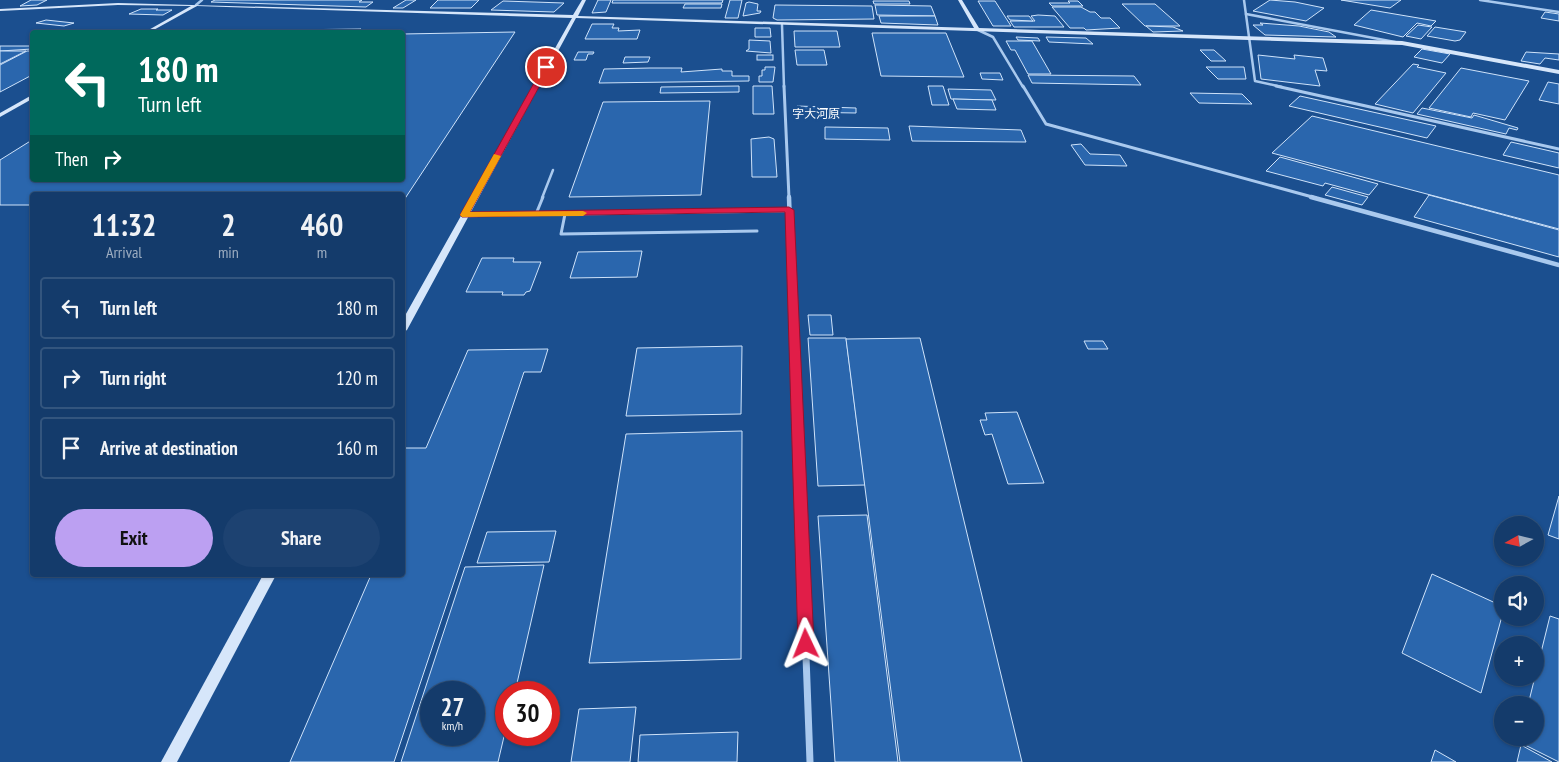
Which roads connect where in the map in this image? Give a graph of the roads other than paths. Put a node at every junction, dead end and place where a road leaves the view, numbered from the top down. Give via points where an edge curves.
1 (202, 0) edge
2 (584, 0) edge
3 (960, 0) edge
4 (1244, 0) edge
5 (1480, 0) edge
6 (196, 5) junction
7 (0, 10) edge
8 (1559, 12) edge
9 (1246, 14) junction
10 (574, 17) junction
11 (782, 25) junction
12 (152, 30) edge
13 (978, 30) junction
14 (1248, 39) junction
15 (1402, 43) junction
16 (1559, 72) edge
17 (30, 98) edge
18 (0, 115) edge
19 (1559, 149) edge
20 (553, 170) dead end
21 (789, 210) junction
22 (536, 214) junction
23 (565, 214) junction
24 (465, 215) junction
25 (757, 231) dead end
26 (1559, 265) edge
27 (405, 325) edge
28 (269, 577) edge
29 (169, 762) edge
30 (810, 762) edge

1 - 6 street
2 - 10 street
3 - 13 street
4 - 9 street
5 - 8 street
6 - 7 street via 118,4
6 - 10 street
6 - 12 street
9 - 14 street
9 - 15 street
10 - 11 street
10 - 24 street
11 - 13 street
11 - 21 street
13 - 14 street
13 - 26 street via 992,36 1046,124
14 - 15 street
14 - 19 street via 1255,81
15 - 16 street
17 - 18 street
20 - 22 lane
21 - 23 street
21 - 30 street
22 - 23 street
22 - 24 street
23 - 25 lane via 561,234
24 - 27 street
28 - 29 street

